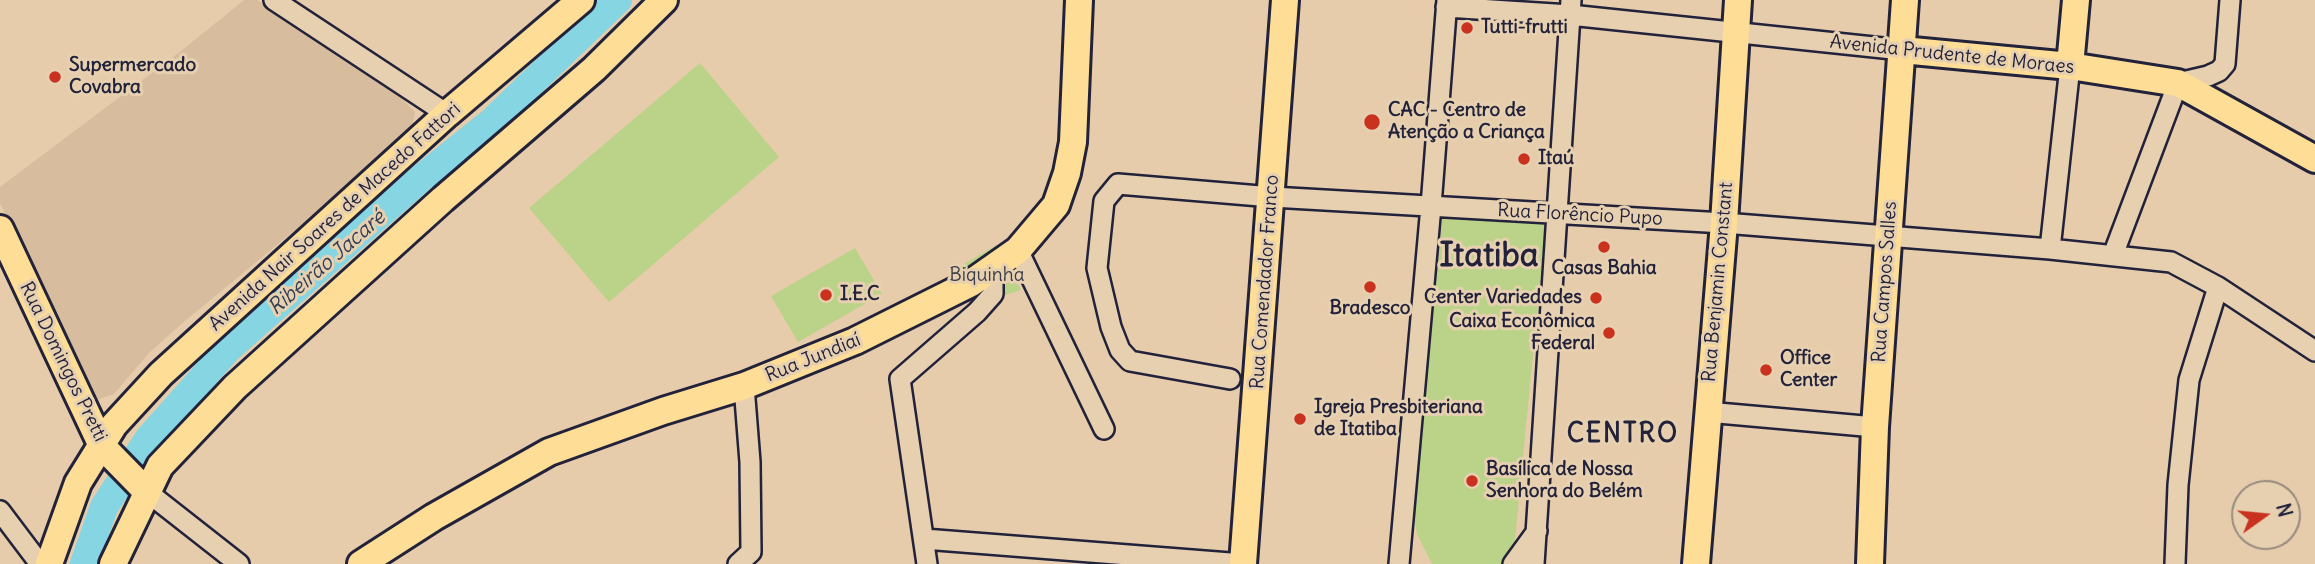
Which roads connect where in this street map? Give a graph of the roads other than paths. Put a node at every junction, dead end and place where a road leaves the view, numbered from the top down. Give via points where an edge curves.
1 (274, 0) edge
2 (581, 0) edge
3 (664, 0) edge
4 (1079, 0) edge
5 (1285, 0) edge
6 (1738, 0) edge
7 (1905, 0) edge
8 (2076, 0) edge
9 (2230, 0) edge
10 (1446, 4) edge
11 (1571, 7) edge
12 (1736, 32) junction
13 (1902, 50) junction
14 (2070, 66) junction
15 (2178, 83) junction
16 (447, 114) junction
17 (2315, 159) edge
18 (1272, 197) junction
19 (1431, 206) junction
20 (1558, 214) junction
21 (1724, 223) junction
22 (0, 229) edge
23 (1888, 237) junction
24 (2050, 249) junction
25 (1018, 250) junction
26 (2112, 255) junction
27 (993, 267) junction
28 (2218, 286) junction
29 (2315, 326) edge
30 (2311, 348) edge
31 (1230, 379) dead end
32 (744, 386) junction
33 (1707, 412) junction
34 (1875, 427) junction
35 (1104, 429) dead end
36 (105, 449) junction
37 (143, 488) junction
38 (0, 511) edge
39 (1537, 531) junction
40 (1401, 533) junction
41 (924, 539) junction
42 (40, 564) edge
43 (49, 564) edge
44 (113, 564) edge
45 (239, 564) edge
46 (361, 564) edge
47 (738, 564) edge
48 (927, 564) edge
49 (1243, 564) edge
50 (1399, 564) edge
51 (1415, 564) edge
52 (1513, 564) edge
53 (1535, 564) edge
54 (1696, 564) edge
55 (1870, 564) edge
56 (2175, 564) edge

1 - 16 street
2 - 16 main road, Avenida Nair Soares de Macedo Fattori
3 - 37 main road via 594,69 234,387
4 - 25 main road, Rua Jundiaí via 1073,142 1067,173 1056,205
5 - 18 main road, Rua Comendador Franco
6 - 12 main road, Rua Benjamin Constant
7 - 13 main road, Rua Campos Salles
8 - 14 main road
9 - 15 street via 2225,64 2208,76
10 - 11 street, Avenida Prudente de Moraes
10 - 19 street
11 - 12 street, Avenida Prudente de Moraes
11 - 20 street
12 - 13 street, Avenida Prudente de Moraes
12 - 21 main road, Rua Benjamin Constant
13 - 14 main road, Avenida Prudente de Moraes
13 - 23 main road, Rua Campos Salles
14 - 15 main road, Avenida Prudente de Moraes
14 - 24 street
15 - 17 main road, Avenida Prudente de Moraes
15 - 26 street
16 - 36 main road, Avenida Nair Soares de Macedo Fattori via 161,374 114,425
18 - 19 street, Rua Florêncio Pupo
18 - 31 street, Rua Florêncio Pupo via 1118,184 1104,201 1097,268 1120,350 1130,361
18 - 49 main road, Rua Comendador Franco
19 - 20 street, Rua Florêncio Pupo
19 - 40 street
20 - 21 street, Rua Florêncio Pupo
20 - 39 street
21 - 23 street, Rua Florêncio Pupo
21 - 33 main road, Rua Benjamin Constant
22 - 36 main road, Rua Domingos Pretti
23 - 24 street, Rua Florêncio Pupo
23 - 34 main road, Rua Campos Salles
24 - 26 street, Rua Florêncio Pupo
25 - 27 main road, Rua Jundiaí
25 - 35 street
26 - 28 street, Rua Florêncio Pupo via 2171,262
27 - 32 main road, Rua Jundiaí via 971,283 856,341
27 - 41 street via 993,294 900,379
28 - 30 street, Rua Florêncio Pupo
28 - 56 street via 2189,380
29 - 30 street
32 - 46 main road, Rua Jundiaí via 549,452
32 - 47 street via 751,552
33 - 34 street
33 - 54 main road, Rua Benjamin Constant
34 - 55 main road, Rua Campos Salles
36 - 37 main road, Rua Domingos Pretti
36 - 43 main road, Avenida Nair Soares de Macedo Fattori via 78,483
37 - 44 main road
37 - 45 street, Rua Domingos Pretti
38 - 42 street
39 - 52 street
39 - 53 street
40 - 50 street
40 - 51 street
41 - 48 street
41 - 49 street

